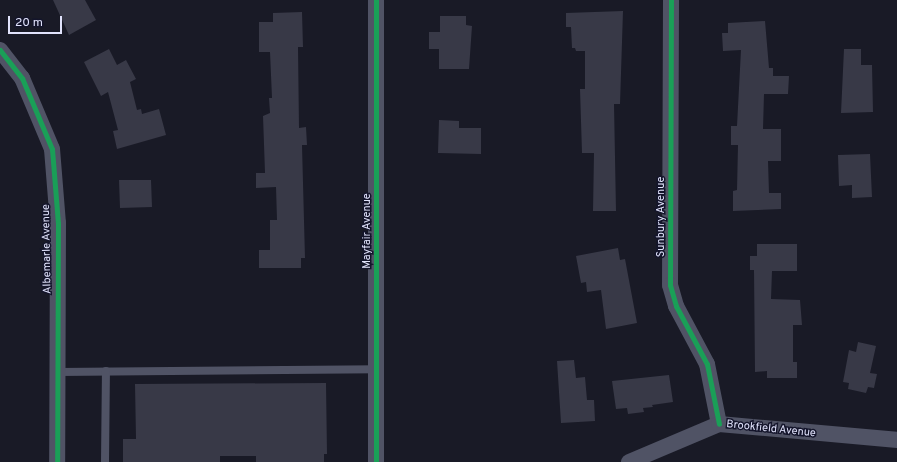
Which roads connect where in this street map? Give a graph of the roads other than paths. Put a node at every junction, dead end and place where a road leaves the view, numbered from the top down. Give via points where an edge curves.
1 (376, 0) edge
2 (671, 0) edge
3 (0, 50) edge
4 (377, 369) junction
5 (106, 371) junction
6 (58, 372) junction
7 (719, 424) junction
8 (897, 440) edge
9 (57, 462) edge
10 (105, 462) edge
11 (376, 462) edge
12 (629, 462) edge

1 - 4 street, Mayfair Avenue
2 - 7 street, Sunbury Avenue via 670,286 676,306 707,364
3 - 6 street, Albemarle Avenue via 22,78 52,149 58,222
4 - 5 lane
4 - 11 street, Mayfair Avenue
5 - 6 lane
5 - 10 lane
6 - 9 street, Albemarle Avenue
7 - 8 street, Brookfield Avenue
7 - 12 street, Brookfield Avenue

